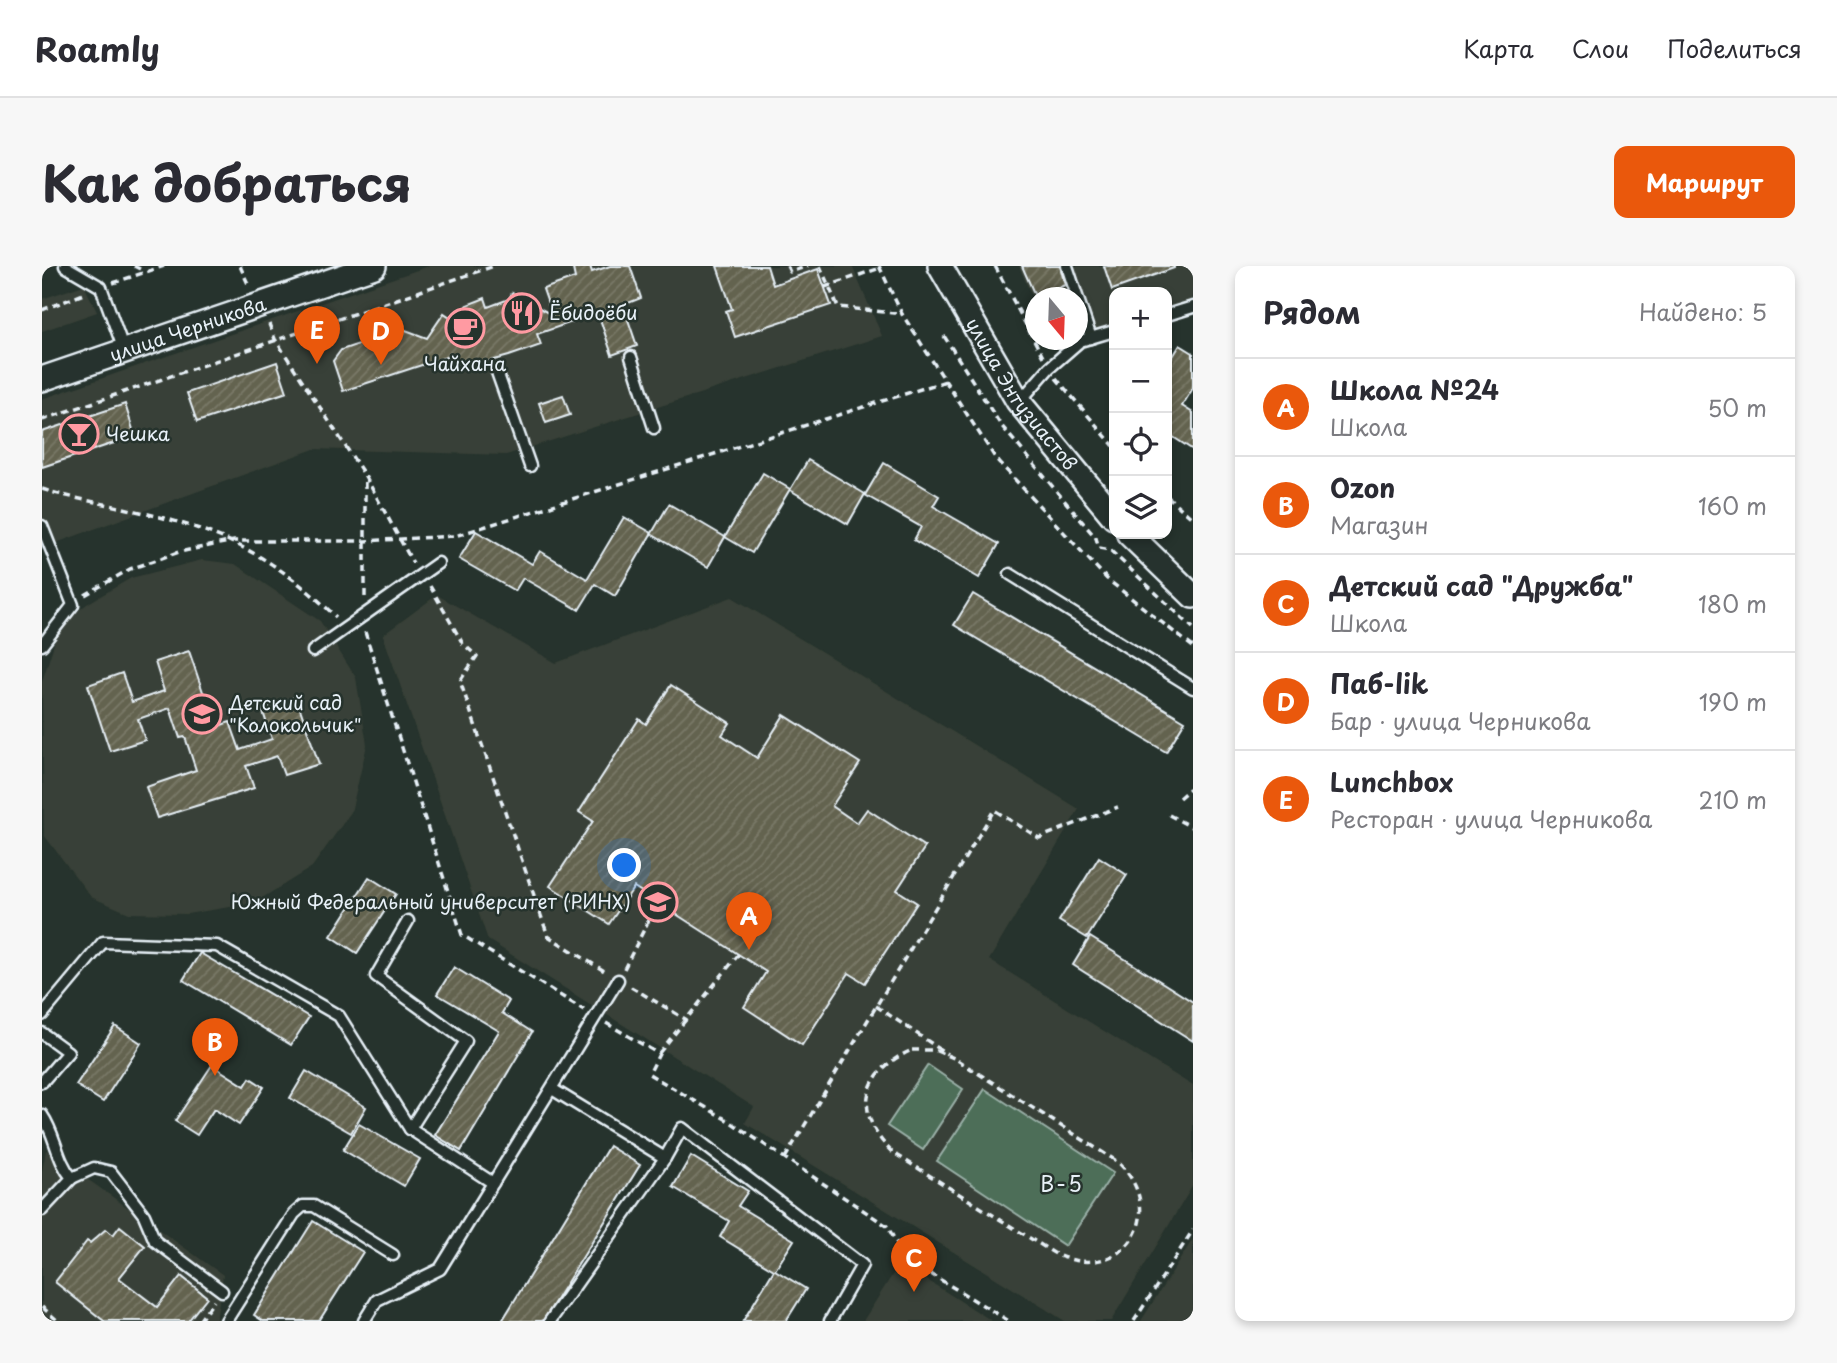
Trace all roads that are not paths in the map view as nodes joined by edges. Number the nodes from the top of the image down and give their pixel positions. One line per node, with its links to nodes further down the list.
1 (65, 266): 12 (lane)
2 (343, 266): 7 (street, улица Черникова)
3 (374, 266): 7 (street, улица Черникова)
4 (940, 266): 21 (street, улица Энтузиастов)
5 (957, 266): 17 (street)
6 (1067, 266): 11 (lane)
7 (257, 301): 12 (street, улица Черникова); 16 (street, улица Черникова)
8 (1193, 307): 9 (lane)
9 (1172, 313)
10 (1109, 333): 11 (lane)
11 (1091, 338): 17 (lane)
12 (121, 342): 14 (street, улица Черникова)
13 (631, 357): 18 (lane)
14 (42, 368)
15 (497, 372): 19 (lane)
16 (42, 379)
17 (1028, 392): 20 (street)
18 (654, 428)
19 (530, 466)
20 (1109, 492)
21 (1109, 511)
22 (42, 526): 29 (lane)
23 (1134, 539): 28 (street)
24 (1151, 539): 27 (street)
25 (438, 563): 30 (lane)
26 (1010, 574): 31 (lane)
27 (1193, 578)
28 (1193, 596)
29 (42, 645)
30 (313, 651)
31 (1193, 688)
32 (408, 921): 39 (lane)
33 (618, 980): 37 (lane)
34 (42, 1015): 39 (lane)
35 (42, 1033): 36 (lane)
36 (42, 1082)
37 (552, 1089): 40 (lane); 42 (lane)
38 (42, 1115): 41 (lane)
39 (410, 1129): 42 (lane)
40 (665, 1158): 48 (lane); 49 (lane)
41 (72, 1178): 43 (lane); 45 (lane)
42 (493, 1183): 47 (lane)
43 (42, 1210)
44 (393, 1255): 46 (lane)
45 (222, 1291)
46 (226, 1321)
47 (364, 1321)
48 (550, 1321)
49 (830, 1321)

